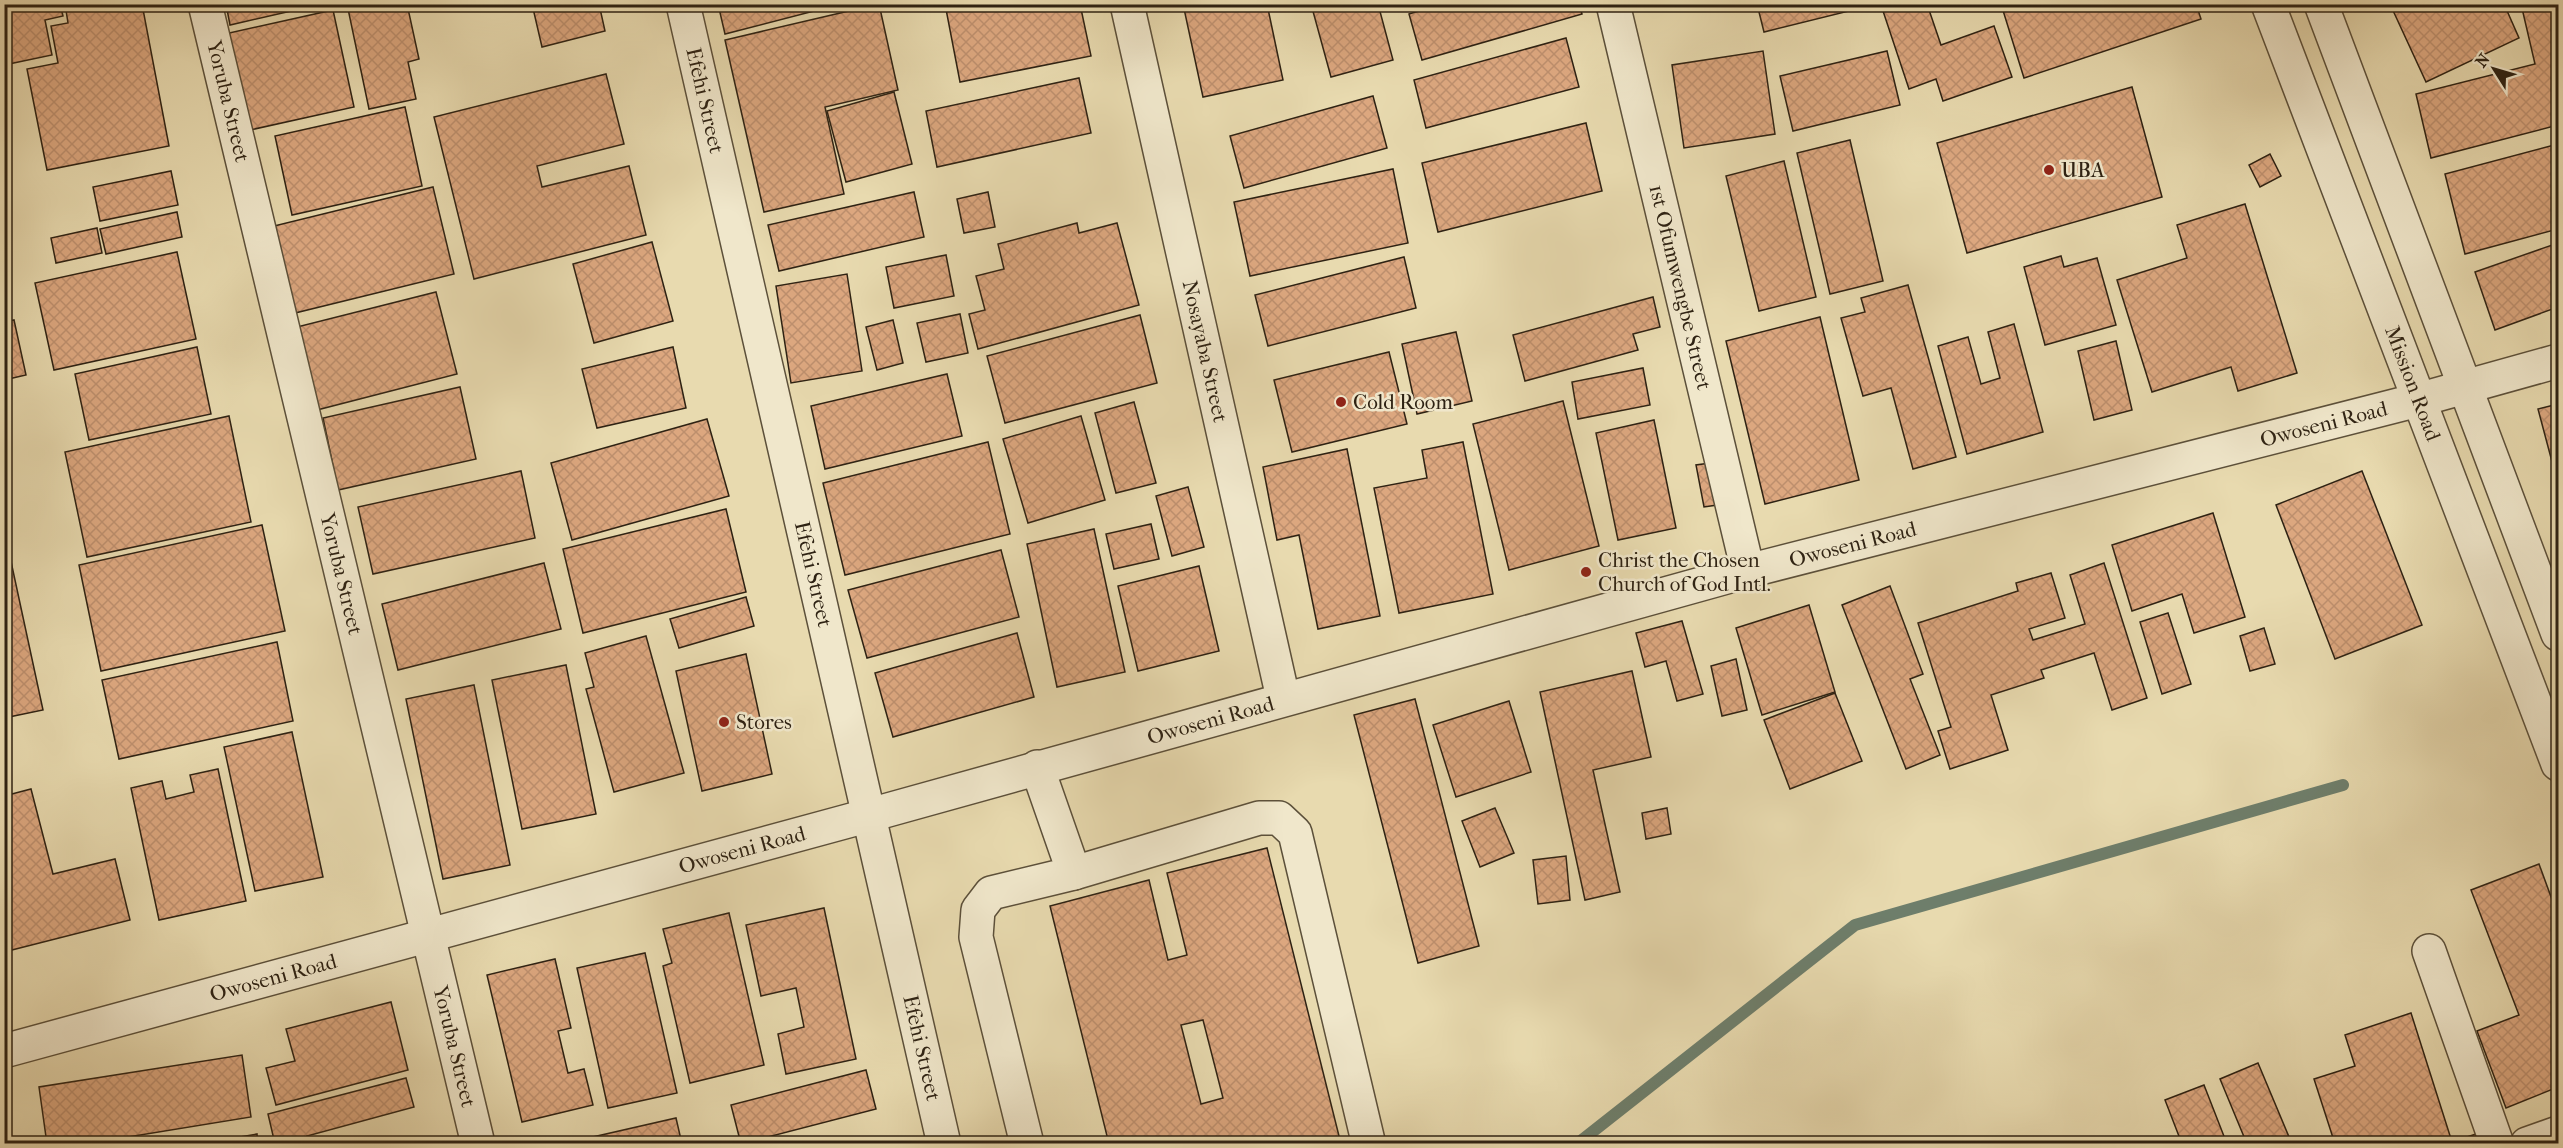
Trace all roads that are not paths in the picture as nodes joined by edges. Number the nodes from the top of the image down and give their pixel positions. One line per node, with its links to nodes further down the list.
1 (205, 4): 17 (street, Yoruba Street)
2 (683, 4): 15 (street, Efehi Street)
3 (1127, 4): 12 (street, Nosayaba Street)
4 (1613, 4): 10 (street, 1st Ofumwengbe Street)
5 (2268, 4): 9 (street, Mission Road)
6 (2321, 4): 8 (street)
7 (2559, 361): 8 (street, Owoseni Road)
8 (2463, 386): 9 (street, Owoseni Road); 11 (street)
9 (2418, 400): 10 (street, Owoseni Road); 13 (street, Mission Road)
10 (1748, 571): 12 (street, Owoseni Road)
11 (2559, 634)
12 (1283, 698): 14 (street, Owoseni Road)
13 (2559, 764)
14 (1037, 767): 15 (street, Owoseni Road); 16 (street)
15 (870, 814): 17 (street, Owoseni Road); 23 (street, Efehi Street)
16 (1074, 873): 21 (street); 24 (street)
17 (428, 934): 19 (street, Owoseni Road); 22 (street, Yoruba Street)
18 (2429, 951): 25 (street)
19 (4, 1051)
20 (2559, 1133): 26 (street)
21 (1368, 1141)
22 (478, 1143)
23 (944, 1143)
24 (1027, 1143)
25 (2498, 1143)
26 (2527, 1143)

